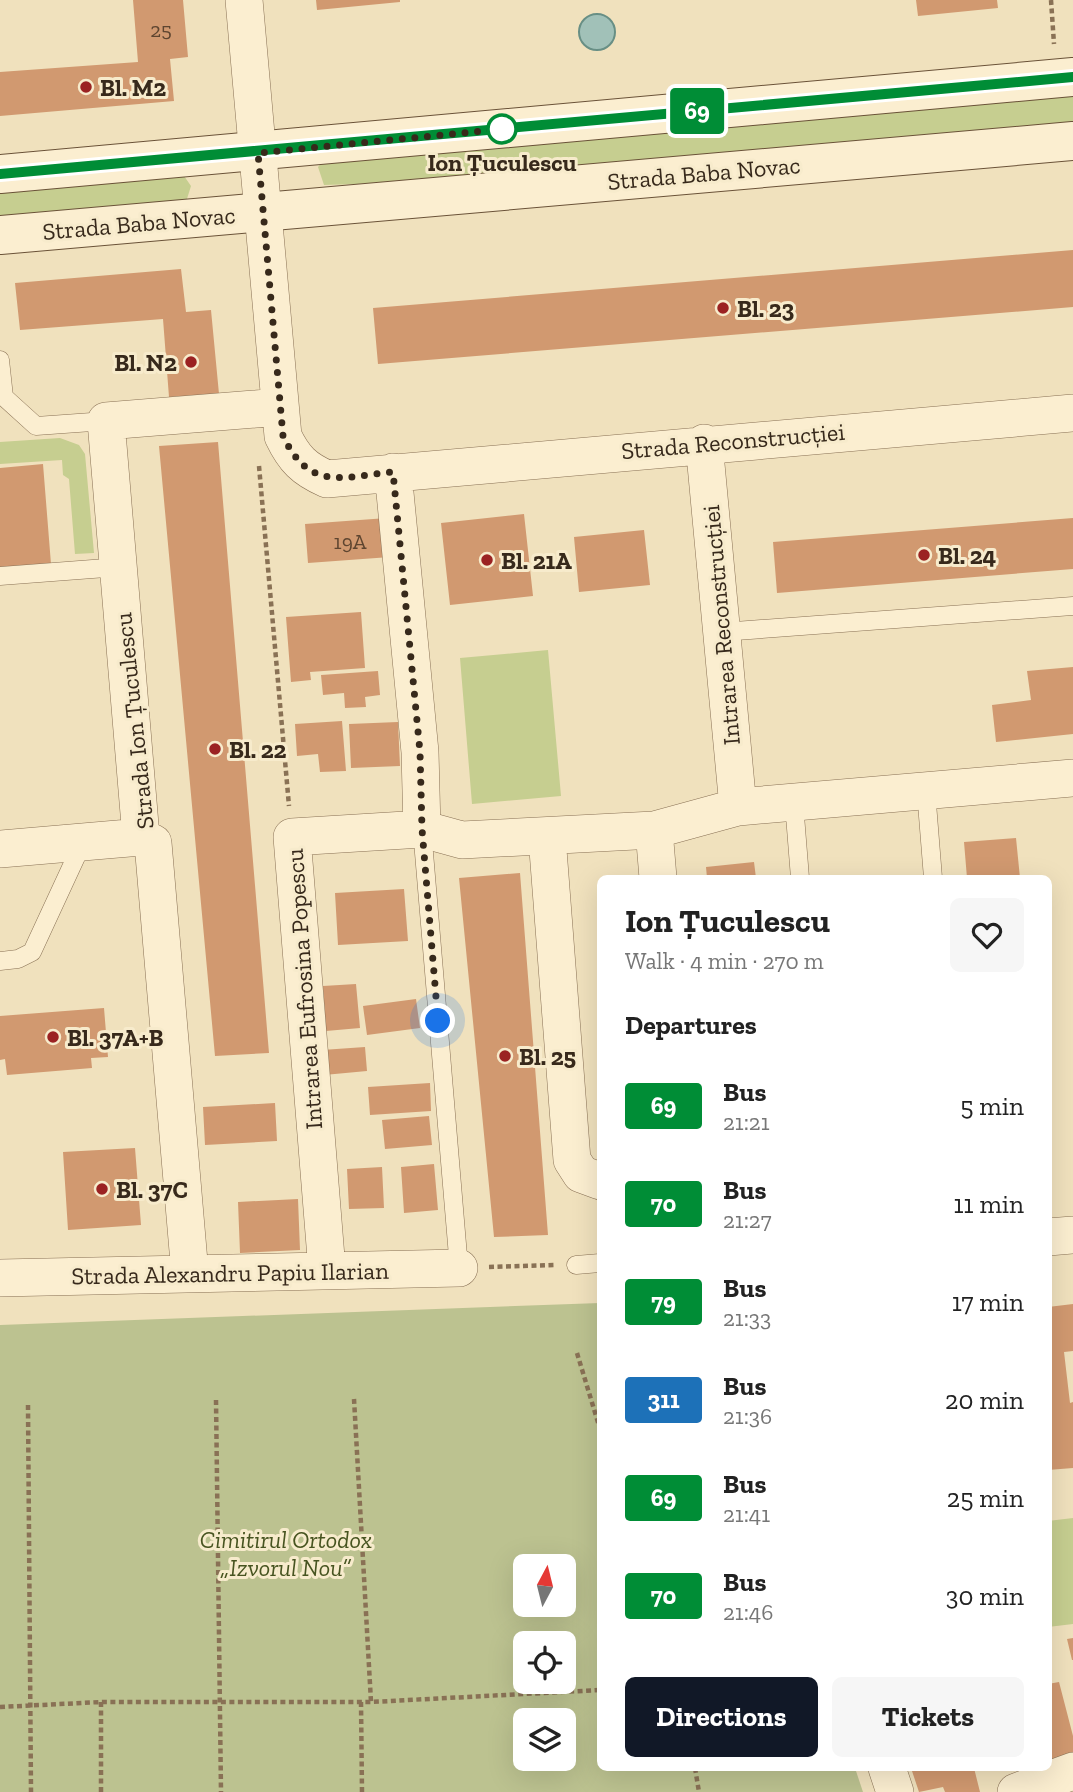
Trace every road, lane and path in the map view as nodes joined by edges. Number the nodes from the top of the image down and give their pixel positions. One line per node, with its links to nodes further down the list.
1 (244, 0): 4 (street)
2 (1073, 77): 4 (main road)
3 (1073, 141): 6 (main road, Strada Baba Novac)
4 (258, 153): 5 (main road); 6 (street)
5 (0, 174)
6 (262, 212): 7 (main road, Strada Baba Novac); 10 (street)
7 (0, 235)
8 (0, 360): 9 (lane)
9 (2, 397): 12 (lane)
10 (280, 407): 12 (street); 15 (street)
11 (1073, 413): 13 (street, Strada Reconstrucției)
12 (106, 421): 16 (street, Strada Ion Țuculescu)
13 (705, 443): 15 (street, Strada Reconstrucției); 19 (street, Intrarea Reconstrucției)
14 (259, 465): 28 (path)
15 (393, 472): 24 (street)
16 (119, 567): 17 (lane); 27 (street, Strada Ion Țuculescu)
17 (0, 576)
18 (1073, 606): 19 (lane)
19 (722, 632): 23 (street, Intrarea Reconstrucției)
20 (1073, 778): 21 (street)
21 (926, 791): 22 (street); 33 (lane)
22 (794, 803): 23 (street); 32 (lane)
23 (738, 807): 25 (street)
24 (422, 829): 26 (street); 28 (street, Intrarea Eufrosina Popescu); 41 (lane)
25 (654, 830): 26 (street); 31 (street)
26 (547, 837): 35 (street)
27 (141, 838): 29 (street); 43 (street, Strada Ion Țuculescu)
28 (292, 838): 42 (street, Intrarea Eufrosina Popescu)
29 (82, 844): 30 (street); 34 (lane)
30 (0, 849)
31 (658, 875)
32 (800, 875)
33 (933, 875)
34 (0, 961)
35 (597, 1180)
36 (1073, 1235): 37 (street)
37 (1052, 1237)
38 (597, 1263): 39 (lane)
39 (576, 1265): 40 (path)
40 (502, 1267)
41 (459, 1268): 42 (street, Strada Alexandru Papiu Ilarian)
42 (327, 1270): 43 (street, Strada Alexandru Papiu Ilarian)
43 (190, 1274): 44 (street, Strada Alexandru Papiu Ilarian)
44 (0, 1278)
45 (577, 1353): 49 (path)
46 (216, 1399): 52 (path)
47 (355, 1399): 54 (path)
48 (28, 1405): 56 (path)
49 (597, 1419)
50 (597, 1690): 54 (path)
51 (101, 1702): 52 (path); 56 (path); 61 (path)
52 (219, 1702): 53 (path); 62 (path)
53 (361, 1702): 54 (path); 63 (path)
54 (371, 1702)
55 (0, 1707): 56 (path)
56 (31, 1707): 60 (path)
57 (696, 1771): 64 (path)
58 (888, 1771): 65 (street)
59 (1073, 1771): 66 (street)
60 (31, 1792)
61 (101, 1792)
62 (221, 1792)
63 (362, 1792)
64 (699, 1792)
65 (895, 1792)
66 (1016, 1792)

